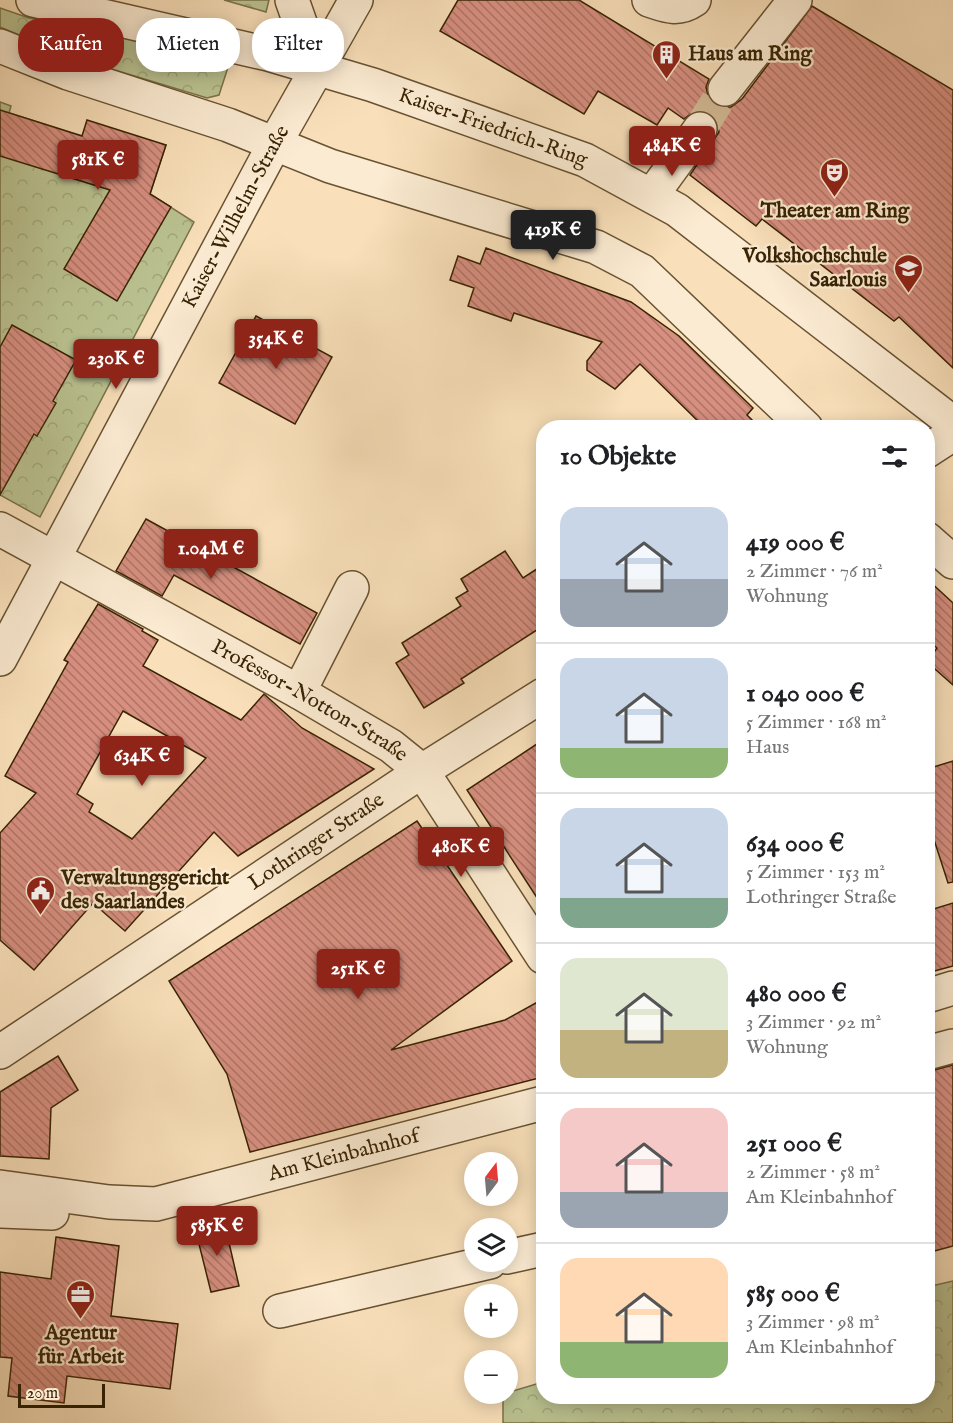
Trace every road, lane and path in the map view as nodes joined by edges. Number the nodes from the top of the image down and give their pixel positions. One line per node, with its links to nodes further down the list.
1 (33, 0): 10 (street, Kaiser-Friedrich-Ring)
2 (292, 0): 7 (street)
3 (356, 0): 8 (street, Kaiser-Wilhelm-Straße)
4 (649, 0): 5 (street)
5 (694, 0)
6 (795, 0): 13 (street)
7 (298, 18)
8 (344, 20)
9 (0, 46): 15 (street)
10 (252, 50)
11 (314, 72): 15 (street, Kaiser-Wilhelm-Straße)
12 (329, 72): 16 (street, Kaiser-Friedrich-Ring)
13 (725, 89)
14 (700, 129): 16 (street)
15 (275, 143): 17 (street); 23 (street, Kaiser-Wilhelm-Straße)
16 (652, 195): 18 (street, Kaiser-Friedrich-Ring)
17 (798, 420)
18 (953, 423)
19 (953, 434): 20 (street)
20 (935, 446)
21 (0, 529): 23 (street, Professor-Notton-Straße)
22 (935, 546): 24 (street)
23 (55, 560): 26 (street, Kaiser-Wilhelm-Straße); 27 (street, Professor-Notton-Straße)
24 (953, 562)
25 (352, 588): 27 (street)
26 (0, 659)
27 (299, 692): 29 (street, Professor-Notton-Straße)
28 (536, 699): 29 (street, Lothringer Straße)
29 (422, 771): 30 (street, Professor-Notton-Straße); 35 (street, Lothringer Straße)
30 (536, 946)
31 (953, 988): 32 (street)
32 (935, 994)
33 (953, 1046): 34 (street)
34 (935, 1051)
35 (0, 1052)
36 (536, 1105): 38 (street, Am Kleinbahnhof)
37 (0, 1187): 38 (street, Am Kleinbahnhof)
38 (126, 1203): 39 (street)
39 (0, 1211)
40 (536, 1251): 41 (street)
41 (518, 1255)
42 (464, 1268): 43 (street)
43 (280, 1311)

